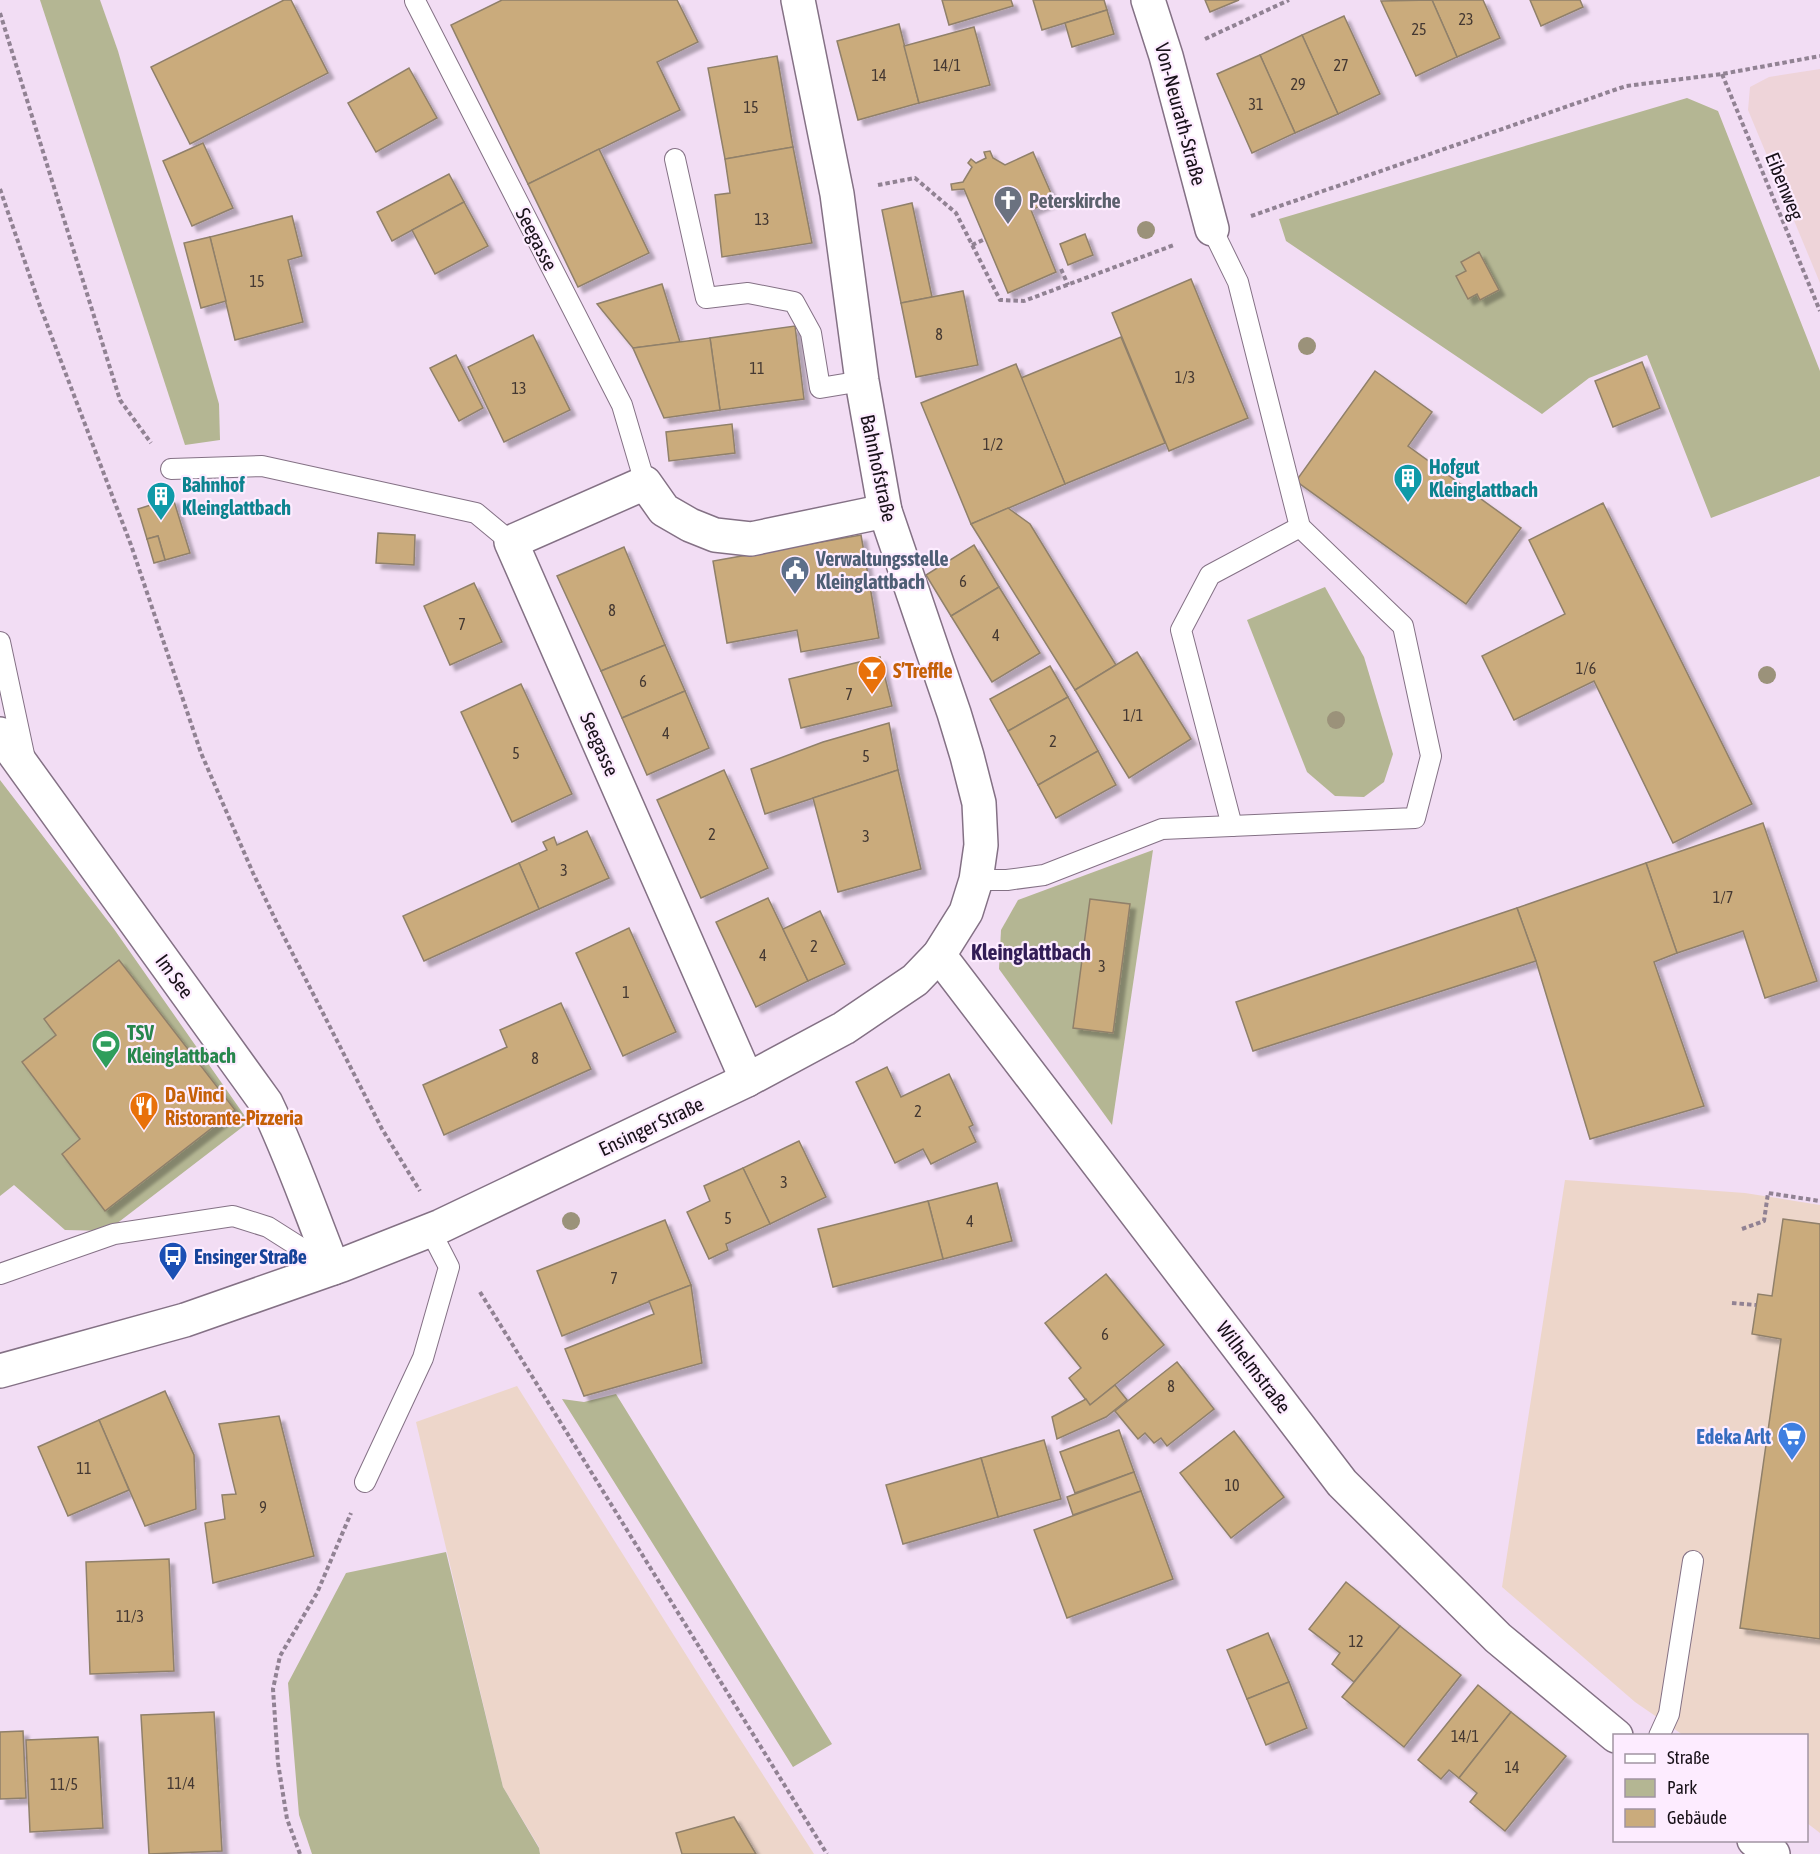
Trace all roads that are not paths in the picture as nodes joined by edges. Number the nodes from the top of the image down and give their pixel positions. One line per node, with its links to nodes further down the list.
1 (798, 0): 6 (street, Bahnhofstraße)
2 (1148, 0): 5 (street, Von-Neurath-Straße)
3 (415, 1): 8 (lane, Seegasse)
4 (675, 159): 6 (lane)
5 (1212, 229): 10 (lane)
6 (862, 381): 9 (street, Bahnhofstraße)
7 (171, 469): 11 (lane)
8 (645, 483): 9 (street, Seegasse); 11 (street)
9 (885, 511): 16 (street, Bahnhofstraße)
10 (1299, 527): 15 (lane); 15 (lane)
11 (512, 542): 18 (street, Seegasse)
12 (0, 642): 14 (lane)
13 (0, 734): 14 (street, Im See)
14 (28, 770): 20 (street, Im See)
15 (1232, 826): 16 (lane)
16 (976, 880): 17 (street, Bahnhofstraße)
17 (939, 955): 18 (street, Ensinger Straße); 25 (street, Wilhelmstraße)
18 (747, 1080): 19 (street, Ensinger Straße)
19 (435, 1228): 20 (street, Ensinger Straße); 23 (lane)
20 (333, 1268): 21 (lane); 22 (street, Ensinger Straße)
21 (0, 1274)
22 (0, 1371)
23 (365, 1482)
24 (1694, 1561): 26 (lane)
25 (1614, 1734)
26 (1660, 1734)
27 (1757, 1842): 28 (street)
28 (1773, 1854)

